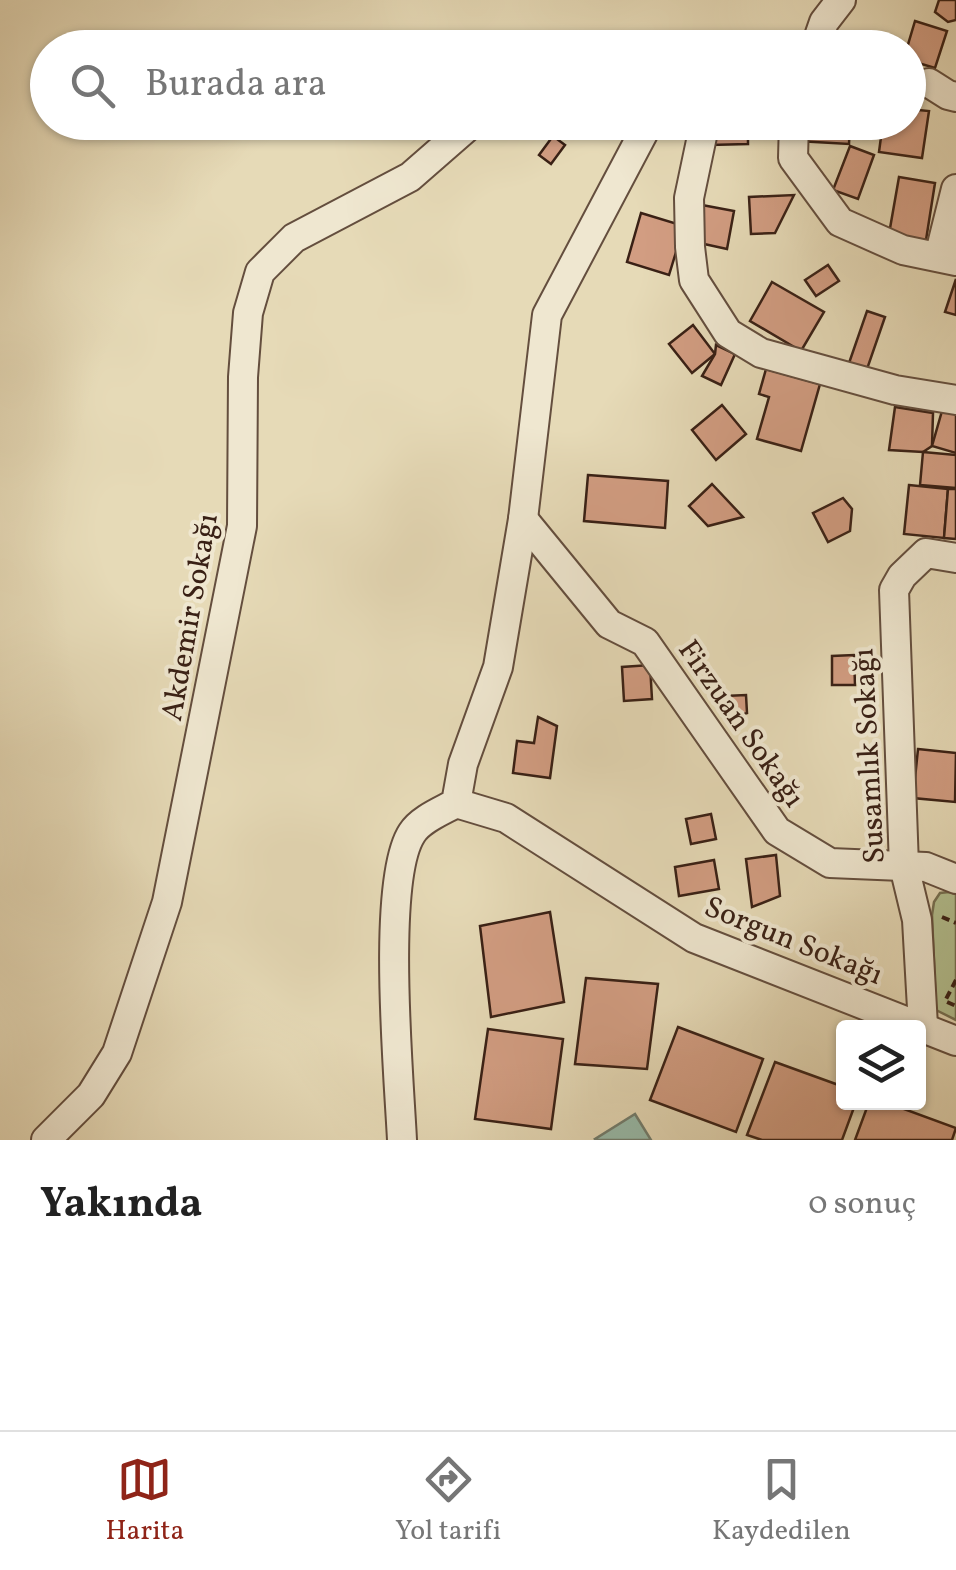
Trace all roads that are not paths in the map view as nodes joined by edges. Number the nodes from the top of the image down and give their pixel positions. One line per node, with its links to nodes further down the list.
1 (840, 0): 2 (street)
2 (821, 30)
3 (929, 83): 4 (street)
4 (956, 96)
5 (452, 140): 21 (street, Akdemir Sokağı)
6 (639, 140): 12 (street)
7 (701, 140): 11 (street)
8 (794, 140): 10 (street)
9 (956, 189): 10 (street)
10 (948, 259)
11 (956, 400)
12 (523, 519): 14 (street); 15 (street, Firzuan Sokağı)
13 (956, 558): 15 (street, Susamlık Sokağı)
14 (456, 803): 17 (street, Sorgun Sokağı); 22 (street)
15 (904, 866): 16 (street, Firzuan Sokağı); 18 (street, Susamlık Sokağı)
16 (956, 878)
17 (907, 1020)
18 (923, 1020)
19 (926, 1027): 20 (street, Sorgun Sokağı)
20 (956, 1040)
21 (46, 1140)
22 (402, 1140)

